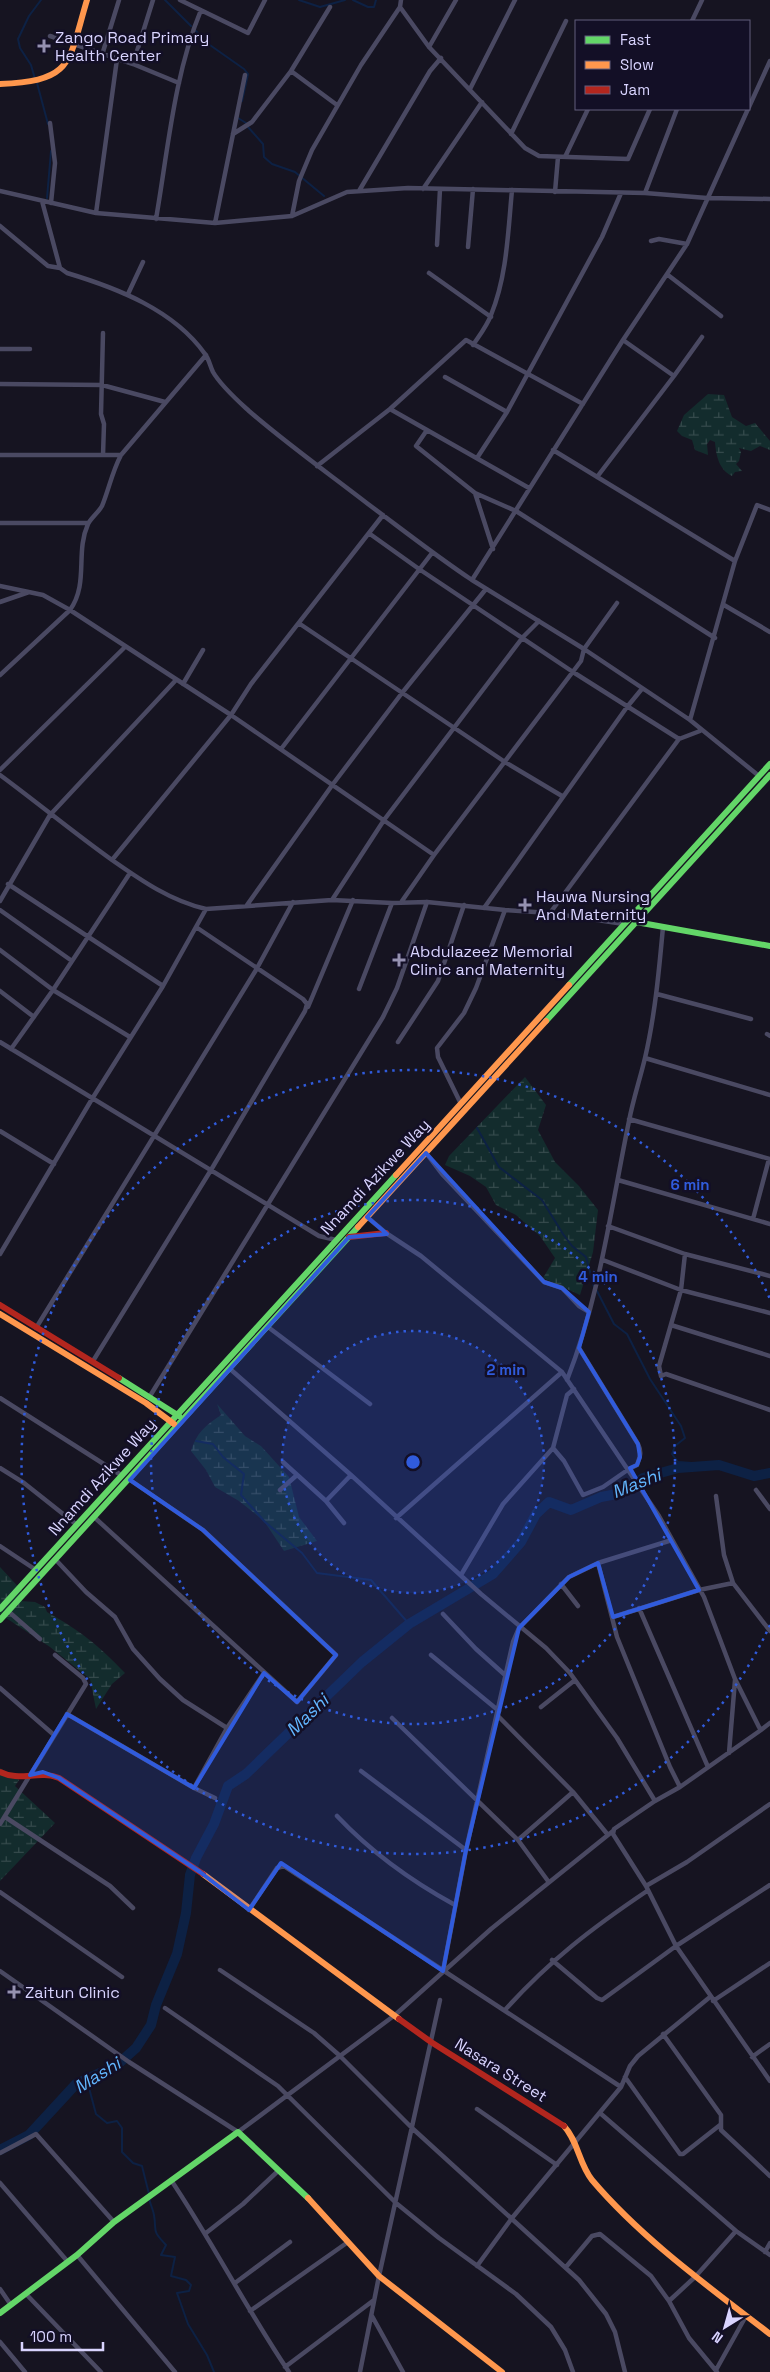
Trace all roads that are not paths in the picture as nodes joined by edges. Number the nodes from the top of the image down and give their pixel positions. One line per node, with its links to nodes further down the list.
1 (87, 0): 16 (main road)
2 (119, 0): 18 (street)
3 (153, 0): 22 (street)
4 (180, 0): 12 (street)
5 (265, 0): 12 (street)
6 (401, 0): 11 (street)
7 (456, 0): 17 (street)
8 (515, 0): 27 (street)
9 (702, 0): 13 (street)
10 (330, 7): 23 (street)
11 (400, 7): 17 (street); 30 (street)
12 (201, 10): 25 (street)
13 (692, 20)
14 (566, 22): 37 (street)
15 (50, 36): 16 (street)
16 (73, 45): 18 (street); 26 (main road)
17 (429, 47): 19 (street)
18 (102, 55): 20 (street)
19 (441, 58): 27 (street); 45 (street)
20 (117, 59): 22 (street); 54 (street)
21 (770, 61): 29 (street)
22 (133, 64): 25 (street)
23 (291, 71): 30 (street); 36 (street)
24 (245, 75): 36 (street)
25 (179, 83): 56 (street)
26 (0, 84)
27 (470, 89): 28 (street)
28 (482, 102): 37 (street); 40 (street)
29 (750, 104)
30 (337, 105): 55 (street)
31 (588, 110): 39 (street)
32 (650, 110): 39 (street)
33 (677, 110): 48 (street)
34 (747, 110): 50 (street)
35 (50, 123): 53 (street)
36 (233, 134): 57 (street)
37 (511, 134): 38 (street)
38 (558, 157): 39 (street); 46 (street)
39 (565, 157)
40 (423, 189): 41 (street); 45 (street)
41 (440, 189): 42 (street); 61 (street)
42 (473, 190): 43 (street); 62 (street)
43 (512, 190): 46 (street); 68 (street)
44 (0, 191): 52 (street)
45 (359, 191): 55 (street)
46 (555, 192): 47 (street)
47 (621, 193): 48 (street); 77 (street)
48 (645, 193): 50 (street)
49 (770, 193): 51 (street)
50 (707, 198): 51 (street); 60 (street)
51 (769, 199)
52 (42, 201): 53 (street); 64 (street)
53 (51, 203): 54 (street)
54 (96, 213): 56 (street)
55 (292, 216): 57 (street)
56 (156, 219): 57 (street)
57 (215, 224)
58 (0, 226): 64 (street)
59 (650, 241): 60 (street)
60 (687, 244): 66 (street)
61 (437, 245)
62 (468, 247)
63 (143, 262): 67 (street)
64 (60, 268): 67 (street)
65 (429, 273): 68 (street)
66 (668, 275): 69 (street); 72 (street)
67 (128, 294): 76 (street)
68 (491, 316): 73 (street)
69 (721, 316)
70 (103, 333): 81 (street)
71 (702, 337): 78 (street)
72 (623, 340): 78 (street); 83 (street)
73 (474, 345): 77 (street); 84 (street)
74 (0, 349): 75 (street)
75 (30, 349)
76 (206, 355): 82 (street); 92 (street)
77 (528, 372): 83 (street); 85 (street)
78 (674, 376): 93 (street)
79 (445, 377): 85 (street)
80 (0, 384): 81 (street)
81 (102, 385): 82 (street); 89 (street)
82 (165, 402): 90 (street)
83 (583, 404): 87 (street)
84 (390, 409): 86 (street); 92 (street)
85 (507, 412): 91 (street)
86 (427, 430): 91 (street); 95 (street)
87 (553, 450): 93 (street); 94 (street)
88 (0, 455): 89 (street)
89 (103, 455): 90 (street)
90 (121, 455): 100 (street)
91 (477, 458): 94 (street)
92 (317, 466): 98 (street)
93 (597, 477): 104 (street)
94 (529, 488): 97 (street)
95 (475, 493): 97 (street); 102 (street)
96 (770, 510): 104 (street)
97 (516, 511): 102 (street); 119 (street)
98 (383, 515): 101 (street); 103 (street)
99 (0, 523): 100 (street)
100 (88, 524): 114 (street)
101 (370, 534): 105 (street); 116 (street)
102 (493, 549): 106 (street)
103 (432, 553): 105 (street); 106 (street)
104 (735, 561): 113 (street)
105 (419, 569): 112 (street); 123 (street)
106 (472, 580): 108 (street)
107 (0, 586): 109 (street)
108 (486, 589): 112 (street); 115 (street)
109 (30, 592): 110 (street); 114 (street)
110 (0, 602)
111 (617, 603): 121 (street)
112 (471, 604): 118 (street); 129 (street)
113 (724, 605): 117 (street); 119 (street)
114 (70, 610): 120 (street); 125 (street)
115 (539, 621): 118 (street); 121 (street)
116 (300, 624): 123 (street); 131 (street)
117 (770, 632)
118 (524, 637): 124 (street); 133 (street)
119 (715, 638): 132 (street)
120 (125, 647): 126 (street); 139 (street)
121 (584, 648): 124 (street); 128 (street)
122 (203, 650): 127 (street)
123 (351, 659): 129 (street); 136 (street)
124 (573, 672): 130 (street); 137 (street)
125 (0, 675)
126 (176, 680): 127 (street); 145 (street)
127 (183, 684): 131 (street)
128 (641, 690): 130 (street); 132 (street)
129 (402, 693): 133 (street); 143 (street)
130 (626, 707): 135 (street); 144 (street)
131 (231, 714): 136 (street); 148 (street)
132 (690, 720): 134 (street)
133 (455, 727): 137 (street); 146 (street)
134 (700, 731): 135 (street); 141 (street)
135 (679, 739): 164 (street)
136 (281, 749): 143 (street)
137 (505, 762): 144 (street); 147 (street)
138 (770, 764): 141 (main road, Nnamdi Azikwe Way)
139 (0, 770)
140 (770, 775): 165 (main road, Nnamdi Azikwe Way)
141 (759, 776): 166 (main road, Nnamdi Azikwe Way)
142 (1, 777): 145 (street)
143 (333, 784): 146 (street); 158 (street)
144 (562, 796): 160 (street)
145 (50, 815): 148 (street); 150 (street)
146 (384, 820): 147 (street); 151 (street)
147 (434, 856): 154 (street)
148 (112, 860): 149 (street)
149 (130, 873): 161 (street); 169 (street)
150 (8, 884): 153 (street); 169 (street)
151 (332, 900): 152 (street); 155 (street)
152 (353, 900): 157 (street); 179 (street)
153 (0, 901)
154 (402, 901): 156 (street); 157 (street)
155 (293, 902): 158 (street); 173 (street)
156 (426, 902): 159 (street); 198 (street)
157 (392, 903): 175 (street)
158 (247, 905): 161 (street)
159 (464, 905): 160 (street); 184 (street)
160 (484, 908): 163 (street)
161 (206, 909): 168 (street)
162 (0, 910): 172 (street)
163 (505, 910): 164 (street); 189 (street)
164 (550, 913): 166 (street)
165 (636, 922): 167 (main road); 193 (main road, Nnamdi Azikwe Way)
166 (625, 924): 189 (main road, Nnamdi Azikwe Way)
167 (664, 926): 170 (main road); 178 (street)
168 (196, 927): 173 (street); 174 (street)
169 (88, 936): 172 (street); 174 (street)
170 (770, 946)
171 (0, 950): 176 (street)
172 (72, 961): 176 (street)
173 (256, 970): 192 (street); 196 (street)
174 (163, 986): 182 (street)
175 (359, 989)
176 (53, 990): 180 (street); 182 (street)
177 (0, 991): 180 (street)
178 (657, 994): 181 (street); 186 (street)
179 (308, 1006)
180 (34, 1017): 185 (street)
181 (751, 1019)
182 (130, 1037): 188 (street)
183 (0, 1042): 185 (street)
184 (398, 1042)
185 (11, 1049): 188 (street)
186 (645, 1058): 187 (street); 190 (street)
187 (770, 1095)
188 (92, 1098): 192 (street); 195 (street)
189 (461, 1104): 205 (main road, Nnamdi Azikwe Way)
190 (629, 1119): 194 (street); 197 (street)
191 (0, 1132): 195 (street)
192 (155, 1136): 196 (street); 217 (street)
193 (426, 1154): 199 (main road, Nnamdi Azikwe Way); 212 (street)
194 (770, 1159): 200 (street)
195 (54, 1164): 206 (street)
196 (211, 1170): 198 (street); 220 (street)
197 (618, 1180): 200 (street); 202 (street)
198 (269, 1205): 205 (street); 225 (street)
199 (368, 1217): 203 (street); 204 (main road, Nnamdi Azikwe Way)
200 (753, 1219): 201 (street)
201 (770, 1224)
202 (608, 1226): 207 (street); 208 (street)
203 (386, 1233): 204 (main road); 222 (street)
204 (349, 1238): 216 (main road, Nnamdi Azikwe Way)
205 (336, 1240): 229 (main road, Nnamdi Azikwe Way)
206 (1, 1250)
207 (686, 1254): 209 (street); 210 (street)
208 (603, 1260): 210 (street); 212 (street)
209 (770, 1276)
210 (680, 1290): 213 (street); 215 (street)
211 (0, 1306): 217 (main road)
212 (590, 1309): 218 (street)
213 (770, 1313)
214 (0, 1314): 231 (main road)
215 (671, 1325): 219 (street); 228 (street)
216 (268, 1327): 221 (main road, Nnamdi Azikwe Way); 227 (street)
217 (36, 1328): 220 (main road)
218 (579, 1348): 223 (street); 236 (street)
219 (770, 1356)
220 (93, 1361): 225 (main road)
221 (229, 1368): 230 (main road, Nnamdi Azikwe Way); 238 (street)
222 (562, 1372): 223 (street); 247 (street)
223 (567, 1380): 224 (street)
224 (574, 1389): 233 (street); 236 (street)
225 (150, 1396): 229 (main road)
226 (0, 1398): 239 (street)
227 (370, 1404)
228 (770, 1410)
229 (176, 1414): 230 (main road); 231 (main road, Nnamdi Azikwe Way)
230 (184, 1419): 232 (main road, Nnamdi Azikwe Way)
231 (171, 1421): 232 (main road); 239 (main road, Nnamdi Azikwe Way)
232 (178, 1426): 240 (main road, Nnamdi Azikwe Way)
233 (553, 1448): 236 (street); 255 (street)
234 (283, 1462): 237 (street)
235 (0, 1468): 249 (street)
236 (631, 1471): 250 (street)
237 (296, 1475): 241 (street); 244 (street)
238 (351, 1475): 244 (street); 247 (street)
239 (122, 1476): 249 (main road, Nnamdi Azikwe Way)
240 (130, 1480): 246 (main road, Nnamdi Azikwe Way); 271 (street)
241 (280, 1490)
242 (756, 1490): 245 (street)
243 (716, 1496): 256 (street)
244 (326, 1501): 248 (street)
245 (770, 1510)
246 (94, 1517): 252 (main road, Nnamdi Azikwe Way); 271 (street)
247 (396, 1518): 255 (street)
248 (344, 1523)
249 (77, 1525): 254 (main road, Nnamdi Azikwe Way)
250 (672, 1540): 253 (street); 258 (street)
251 (0, 1546): 254 (street)
252 (55, 1559): 262 (main road, Nnamdi Azikwe Way); 281 (street)
253 (598, 1563): 257 (street); 264 (street)
254 (36, 1570): 261 (main road, Nnamdi Azikwe Way)
255 (460, 1575): 266 (street)
256 (733, 1583): 258 (street); 267 (street)
257 (561, 1584): 259 (street); 266 (street)
258 (699, 1590): 260 (street); 273 (street)
259 (578, 1606)
260 (639, 1608): 264 (street); 285 (street)
261 (0, 1609)
262 (8, 1612): 265 (main road, Nnamdi Azikwe Way); 268 (street)
263 (443, 1614): 272 (street)
264 (613, 1617): 289 (street)
265 (0, 1620)
266 (519, 1628): 272 (street); 274 (street)
267 (770, 1631)
268 (40, 1639)
269 (431, 1655): 277 (street)
270 (56, 1656): 278 (street)
271 (264, 1673): 281 (street)
272 (506, 1675): 277 (street)
273 (735, 1679): 282 (street); 284 (street)
274 (575, 1680): 276 (street); 294 (street)
275 (0, 1688): 283 (street)
276 (541, 1707)
277 (498, 1713): 291 (street); 293 (street)
278 (67, 1714): 283 (street); 290 (street)
279 (392, 1718): 293 (street)
280 (770, 1723): 282 (street)
281 (227, 1728): 290 (street)
282 (761, 1730): 284 (street)
283 (54, 1735): 288 (street)
284 (729, 1753): 285 (street)
285 (708, 1767): 289 (street)
286 (361, 1771): 302 (street)
287 (0, 1772): 288 (main road, Nasara Street)
288 (30, 1775): 297 (street); 309 (main road, Nasara Street)
289 (680, 1787): 294 (street)
290 (194, 1788): 292 (street)
291 (573, 1792): 300 (street); 301 (street)
292 (215, 1798)
293 (478, 1800): 301 (street); 302 (street)
294 (655, 1801): 299 (street)
295 (770, 1804): 305 (street)
296 (337, 1816): 307 (street)
297 (5, 1817): 298 (street); 308 (street)
298 (0, 1824)
299 (613, 1831): 300 (street); 305 (street)
300 (608, 1835): 303 (street)
301 (518, 1840): 303 (street)
302 (466, 1850): 307 (street)
303 (548, 1881): 315 (street)
304 (770, 1885): 310 (street)
305 (646, 1889): 310 (street); 311 (street)
306 (0, 1892): 316 (street)
307 (455, 1905): 315 (street)
308 (133, 1908)
309 (249, 1910): 315 (street); 321 (main road, Nasara Street)
310 (676, 1946): 311 (street); 317 (street)
311 (552, 1960): 320 (street)
312 (770, 1963): 317 (street)
313 (220, 1970): 325 (street)
314 (0, 1971): 335 (street)
315 (444, 1971): 320 (street); 321 (street)
316 (122, 1977)
317 (712, 1999): 322 (street); 326 (street)
318 (440, 2000): 323 (street)
319 (165, 2008): 330 (street)
320 (505, 2010): 329 (street)
321 (395, 2015): 323 (main road, Nasara Street); 325 (street)
322 (663, 2034): 327 (street); 333 (street)
323 (431, 2042): 334 (street); 336 (main road, Nasara Street)
324 (770, 2044): 326 (street)
325 (339, 2055): 330 (street); 334 (street)
326 (752, 2057): 328 (street)
327 (626, 2077): 329 (street); 333 (street)
328 (770, 2081)
329 (621, 2087): 332 (street)
330 (289, 2095): 335 (street); 343 (street)
331 (477, 2109): 338 (street)
332 (600, 2113): 336 (street); 346 (street)
333 (720, 2125): 340 (street)
334 (412, 2128): 343 (street); 344 (street)
335 (238, 2132): 339 (main road); 341 (main road)
336 (576, 2142): 338 (street); 358 (main road, Nasara Street)
337 (0, 2153): 345 (street)
338 (557, 2165): 344 (street)
339 (278, 2171): 347 (street); 349 (main road)
340 (770, 2176)
341 (171, 2180): 345 (main road); 347 (street)
342 (0, 2183): 354 (street)
343 (396, 2203): 355 (street); 357 (street)
344 (512, 2218): 355 (street); 356 (street)
345 (114, 2222): 352 (main road)
346 (736, 2231): 351 (street); 358 (street)
347 (206, 2233): 359 (street)
348 (290, 2242): 359 (street)
349 (348, 2242): 357 (main road); 365 (street)
350 (770, 2243): 351 (street)
351 (765, 2252): 353 (street)
352 (78, 2254): 354 (main road); 375 (street)
353 (770, 2255)
354 (68, 2262): 361 (main road)
355 (477, 2266): 380 (street)
356 (566, 2267): 363 (street); 381 (street)
357 (379, 2276): 362 (street); 379 (main road)
358 (695, 2277): 363 (street); 368 (main road, Nasara Street)
359 (235, 2283): 365 (street)
360 (0, 2289): 364 (street)
361 (26, 2294): 364 (main road); 374 (street)
362 (375, 2300): 367 (street); 371 (street)
363 (670, 2301): 372 (street)
364 (11, 2305): 366 (main road)
365 (250, 2311): 371 (street)
366 (0, 2313)
367 (372, 2316): 377 (street); 378 (street)
368 (746, 2316): 369 (main road, Nasara Street); 372 (street)
369 (770, 2334)
370 (0, 2342): 373 (street)
371 (286, 2367): 376 (street)
372 (717, 2371)
373 (26, 2372)
374 (100, 2372)
375 (175, 2372)
376 (289, 2372)
377 (360, 2372)
378 (403, 2372)
379 (502, 2372)
380 (573, 2372)
381 (625, 2372)

